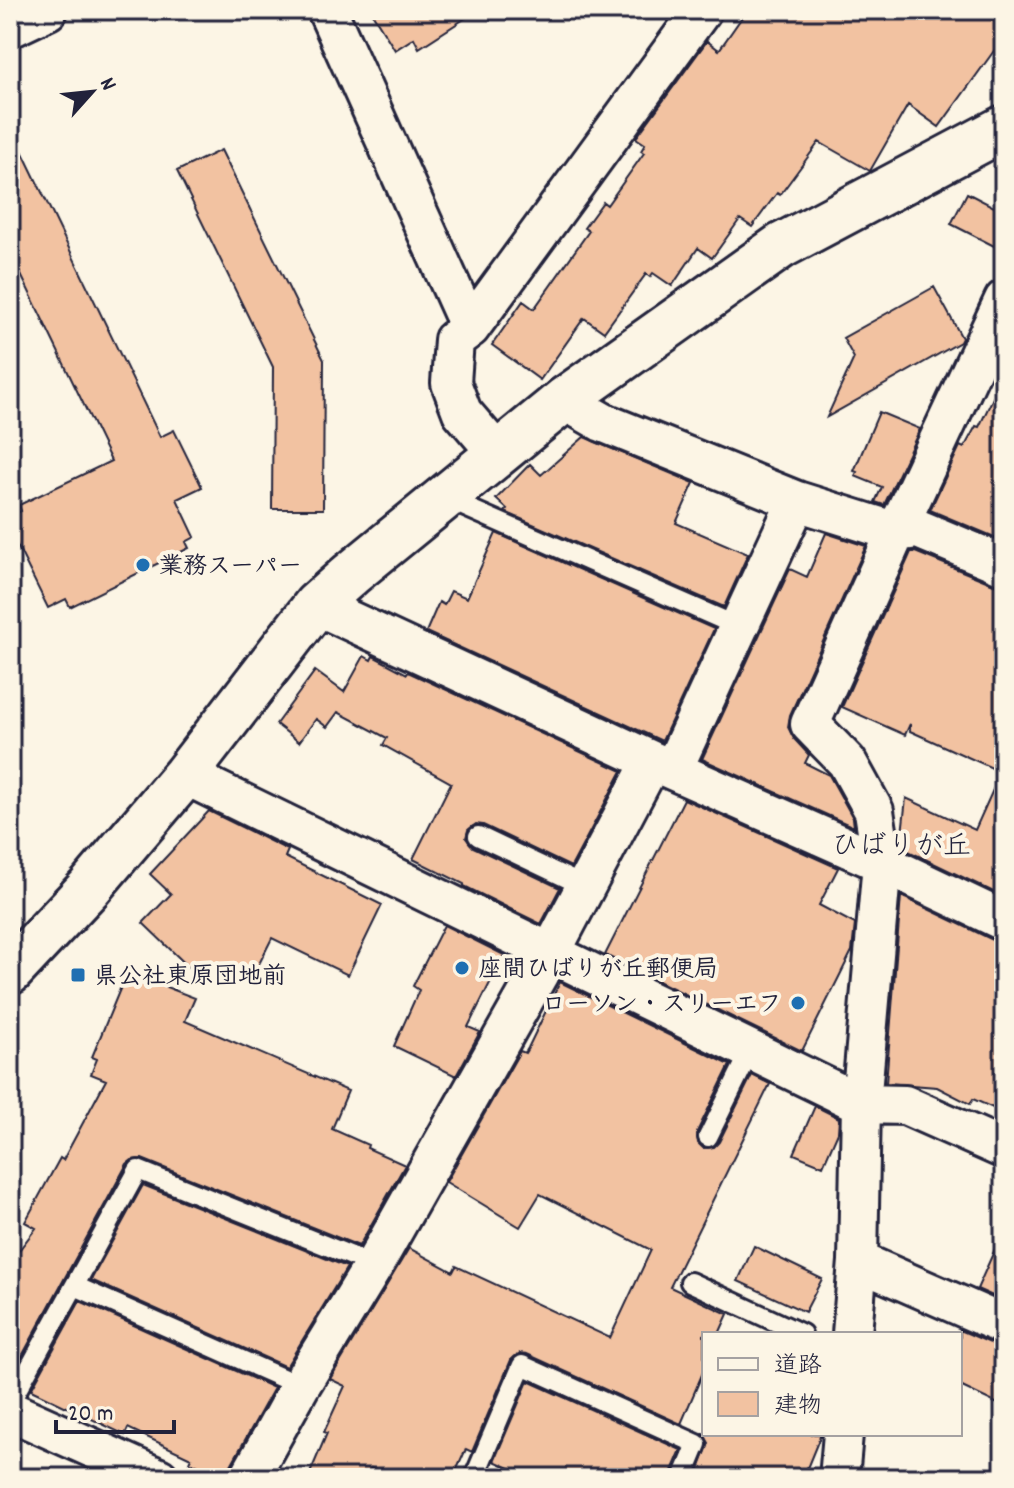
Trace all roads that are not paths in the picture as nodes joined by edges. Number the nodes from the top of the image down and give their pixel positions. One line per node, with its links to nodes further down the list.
1 (48, 10): 4 (street)
2 (327, 10): 7 (street)
3 (702, 10): 7 (street)
4 (10, 28)
5 (1004, 128): 8 (street)
6 (1004, 300): 12 (street)
7 (470, 328): 9 (street)
8 (564, 400): 9 (street); 11 (street)
9 (498, 454): 10 (street)
10 (444, 497): 14 (street); 15 (lane)
11 (797, 501): 12 (street); 15 (street)
12 (896, 532): 13 (street); 19 (street)
13 (1004, 565)
14 (316, 605): 16 (street); 17 (street)
15 (739, 627): 16 (street)
16 (663, 765): 19 (street); 20 (street)
17 (185, 775): 22 (street); 23 (street)
18 (478, 836): 20 (lane)
19 (882, 863): 21 (street); 25 (street)
20 (586, 887): 22 (street)
21 (1004, 921)
22 (551, 952): 24 (street); 29 (street)
23 (10, 972)
24 (751, 1050): 25 (street); 26 (lane)
25 (861, 1104): 27 (street); 28 (street)
26 (708, 1137)
27 (1003, 1146)
28 (858, 1261): 32 (street); 34 (street)
29 (374, 1265): 31 (lane); 35 (street)
30 (690, 1282): 33 (lane)
31 (75, 1286): 35 (lane); 36 (lane)
32 (1004, 1325)
33 (798, 1332)
34 (852, 1332)
35 (300, 1386): 40 (street)
36 (10, 1403)
37 (10, 1411): 39 (street)
38 (843, 1436): 43 (street)
39 (159, 1478)
40 (249, 1478)
41 (474, 1478): 42 (lane)
42 (683, 1478)
43 (839, 1478)

